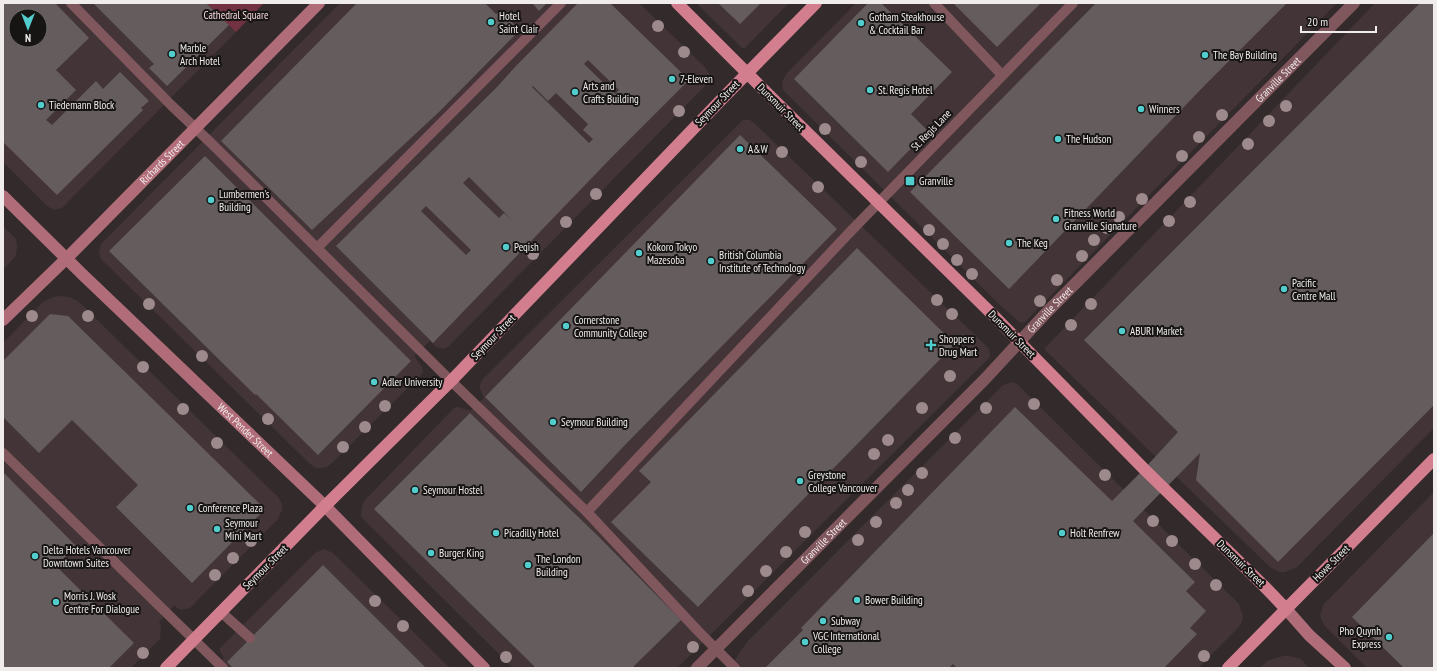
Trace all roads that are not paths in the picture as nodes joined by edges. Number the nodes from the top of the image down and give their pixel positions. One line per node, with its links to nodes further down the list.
1 (71, 3): 11 (lane)
2 (319, 3): 11 (main road, Richards Street)
3 (561, 3): 14 (lane)
4 (677, 3): 9 (main road, Dunsmuir Street)
5 (816, 3): 9 (main road, Seymour Street)
6 (934, 3): 10 (lane)
7 (1073, 3): 10 (lane, St. Regis Lane)
8 (1354, 3): 17 (street, Granville Street)
9 (747, 73): 13 (main road, Dunsmuir Street); 18 (main road, Seymour Street)
10 (1002, 75): 13 (lane, St. Regis Lane)
11 (195, 128): 14 (lane); 15 (main road, Richards Street)
12 (3, 196): 15 (main road, West Pender Street)
13 (879, 202): 17 (main road, Dunsmuir Street); 22 (lane, St. Regis Lane)
14 (317, 248): 18 (lane)
15 (66, 258): 16 (main road, Richards Street); 21 (main road, West Pender Street)
16 (3, 320)
17 (1020, 342): 23 (main road, Dunsmuir Street); 27 (street, Granville Street)
18 (451, 381): 21 (main road, Seymour Street); 22 (lane)
19 (3, 453): 26 (lane)
20 (1434, 459): 23 (main road, Howe Street)
21 (325, 506): 24 (main road, Seymour Street); 30 (main road, West Pender Street)
22 (587, 512): 27 (lane)
23 (1286, 609): 33 (main road, Howe Street); 34 (main road, Dunsmuir Street)
24 (221, 612): 25 (lane); 26 (main road, Seymour Street)
25 (250, 638)
26 (195, 640): 28 (main road, Seymour Street); 29 (lane)
27 (716, 649): 31 (street, Granville Street); 32 (lane)
28 (166, 668)
29 (223, 668)
30 (484, 668)
31 (697, 668)
32 (735, 668)
33 (1228, 668)
34 (1345, 668)

